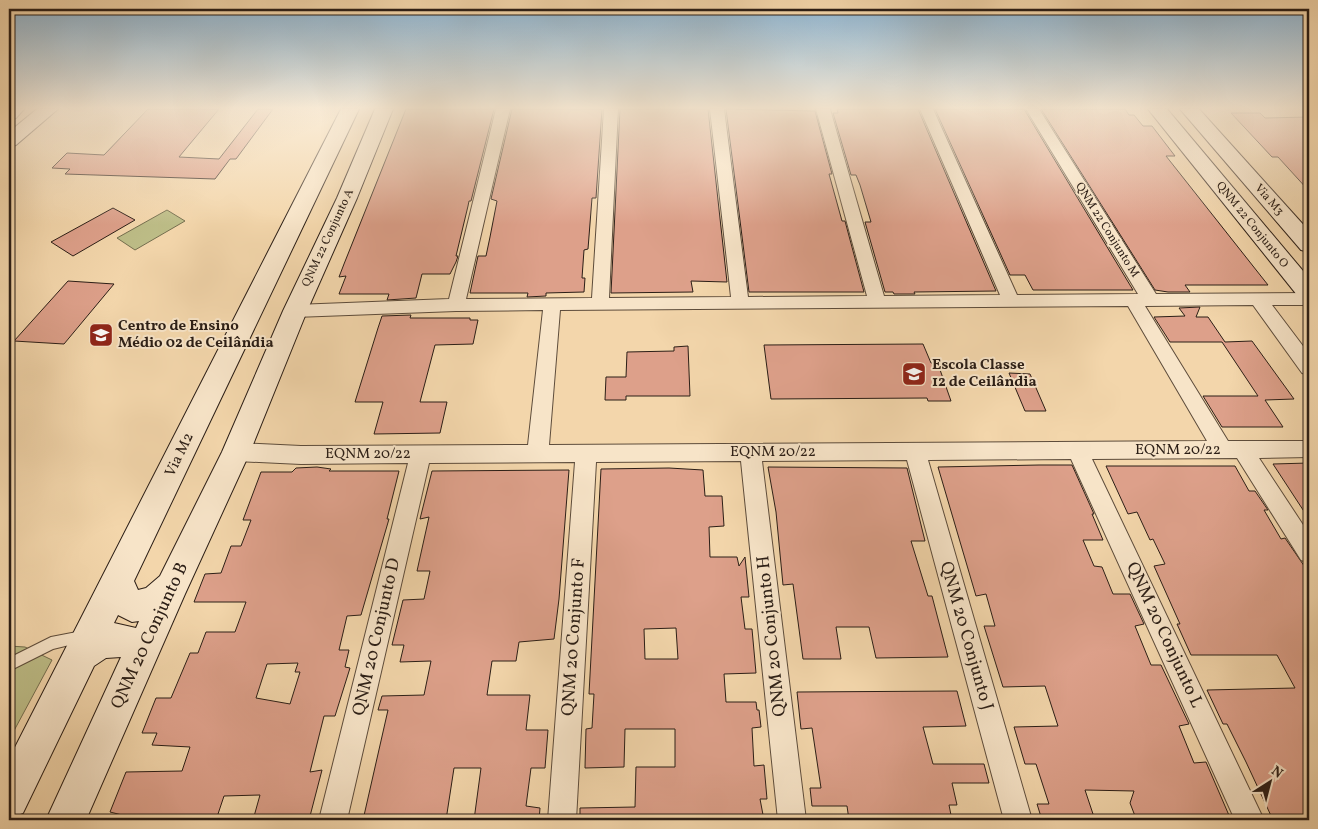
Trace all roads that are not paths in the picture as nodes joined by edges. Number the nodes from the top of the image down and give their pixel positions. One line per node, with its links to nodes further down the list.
1 (331, 148): 11 (main road, Via M2)
2 (368, 148): 12 (main road, QNM 22 Conjunto A)
3 (494, 148): 27 (street)
4 (609, 148): 24 (street)
5 (722, 148): 25 (street)
6 (834, 148): 23 (street)
7 (943, 148): 22 (street)
8 (1054, 148): 19 (street, QNM 22 Conjunto M)
9 (1188, 148): 13 (main road, QNM 22 Conjunto O)
10 (1223, 148): 16 (main road, Via M3)
11 (308, 194): 12 (main road); 14 (main road, Via M2)
12 (347, 198): 15 (main road, QNM 22 Conjunto A)
13 (1231, 199): 17 (main road); 18 (main road, QNM 22 Conjunto O)
14 (292, 227): 15 (main road); 40 (main road, Via M2)
15 (332, 229): 28 (main road, QNM 22 Conjunto A)
16 (1309, 245)
17 (1309, 251)
18 (1309, 294)
19 (1141, 299): 20 (street); 22 (street); 31 (street, QNM 22 Conjunto M)
20 (1258, 299): 21 (street); 29 (street)
21 (1309, 299)
22 (1011, 300): 23 (street)
23 (877, 302): 25 (street)
24 (600, 303): 25 (street); 26 (street)
25 (740, 303)
26 (552, 304): 27 (street); 36 (street)
27 (456, 305): 28 (street)
28 (295, 310): 33 (main road)
29 (1309, 368)
30 (1309, 449): 31 (street, EQNM 20/22)
31 (1233, 450): 32 (street, EQNM 20/22); 39 (street, QNM 22 Conjunto M)
32 (1078, 451): 35 (street, EQNM 20/22); 51 (street, QNM 20 Conjunto L)
33 (236, 452): 38 (street, EQNM 20/22); 41 (main road, QNM 20 Conjunto B)
34 (751, 452): 35 (street, EQNM 20/22); 37 (street, EQNM 20/22); 49 (street, QNM 20 Conjunto H)
35 (915, 452): 50 (street, QNM 20 Conjunto J)
36 (538, 453): 37 (street, EQNM 20/22); 38 (street, EQNM 20/22)
37 (586, 453): 48 (street, QNM 20 Conjunto F)
38 (421, 454): 47 (street, QNM 20 Conjunto D)
39 (1309, 553)
40 (118, 581): 41 (main road); 42 (main road, Via M2)
41 (172, 586): 43 (main road, QNM 20 Conjunto B)
42 (86, 644): 43 (main road); 44 (lane); 45 (main road, Via M2)
43 (139, 657): 46 (main road, QNM 20 Conjunto B)
44 (9, 664)
45 (9, 799)
46 (66, 820)
47 (333, 820)
48 (562, 820)
49 (792, 820)
50 (1018, 820)
51 (1250, 820)

